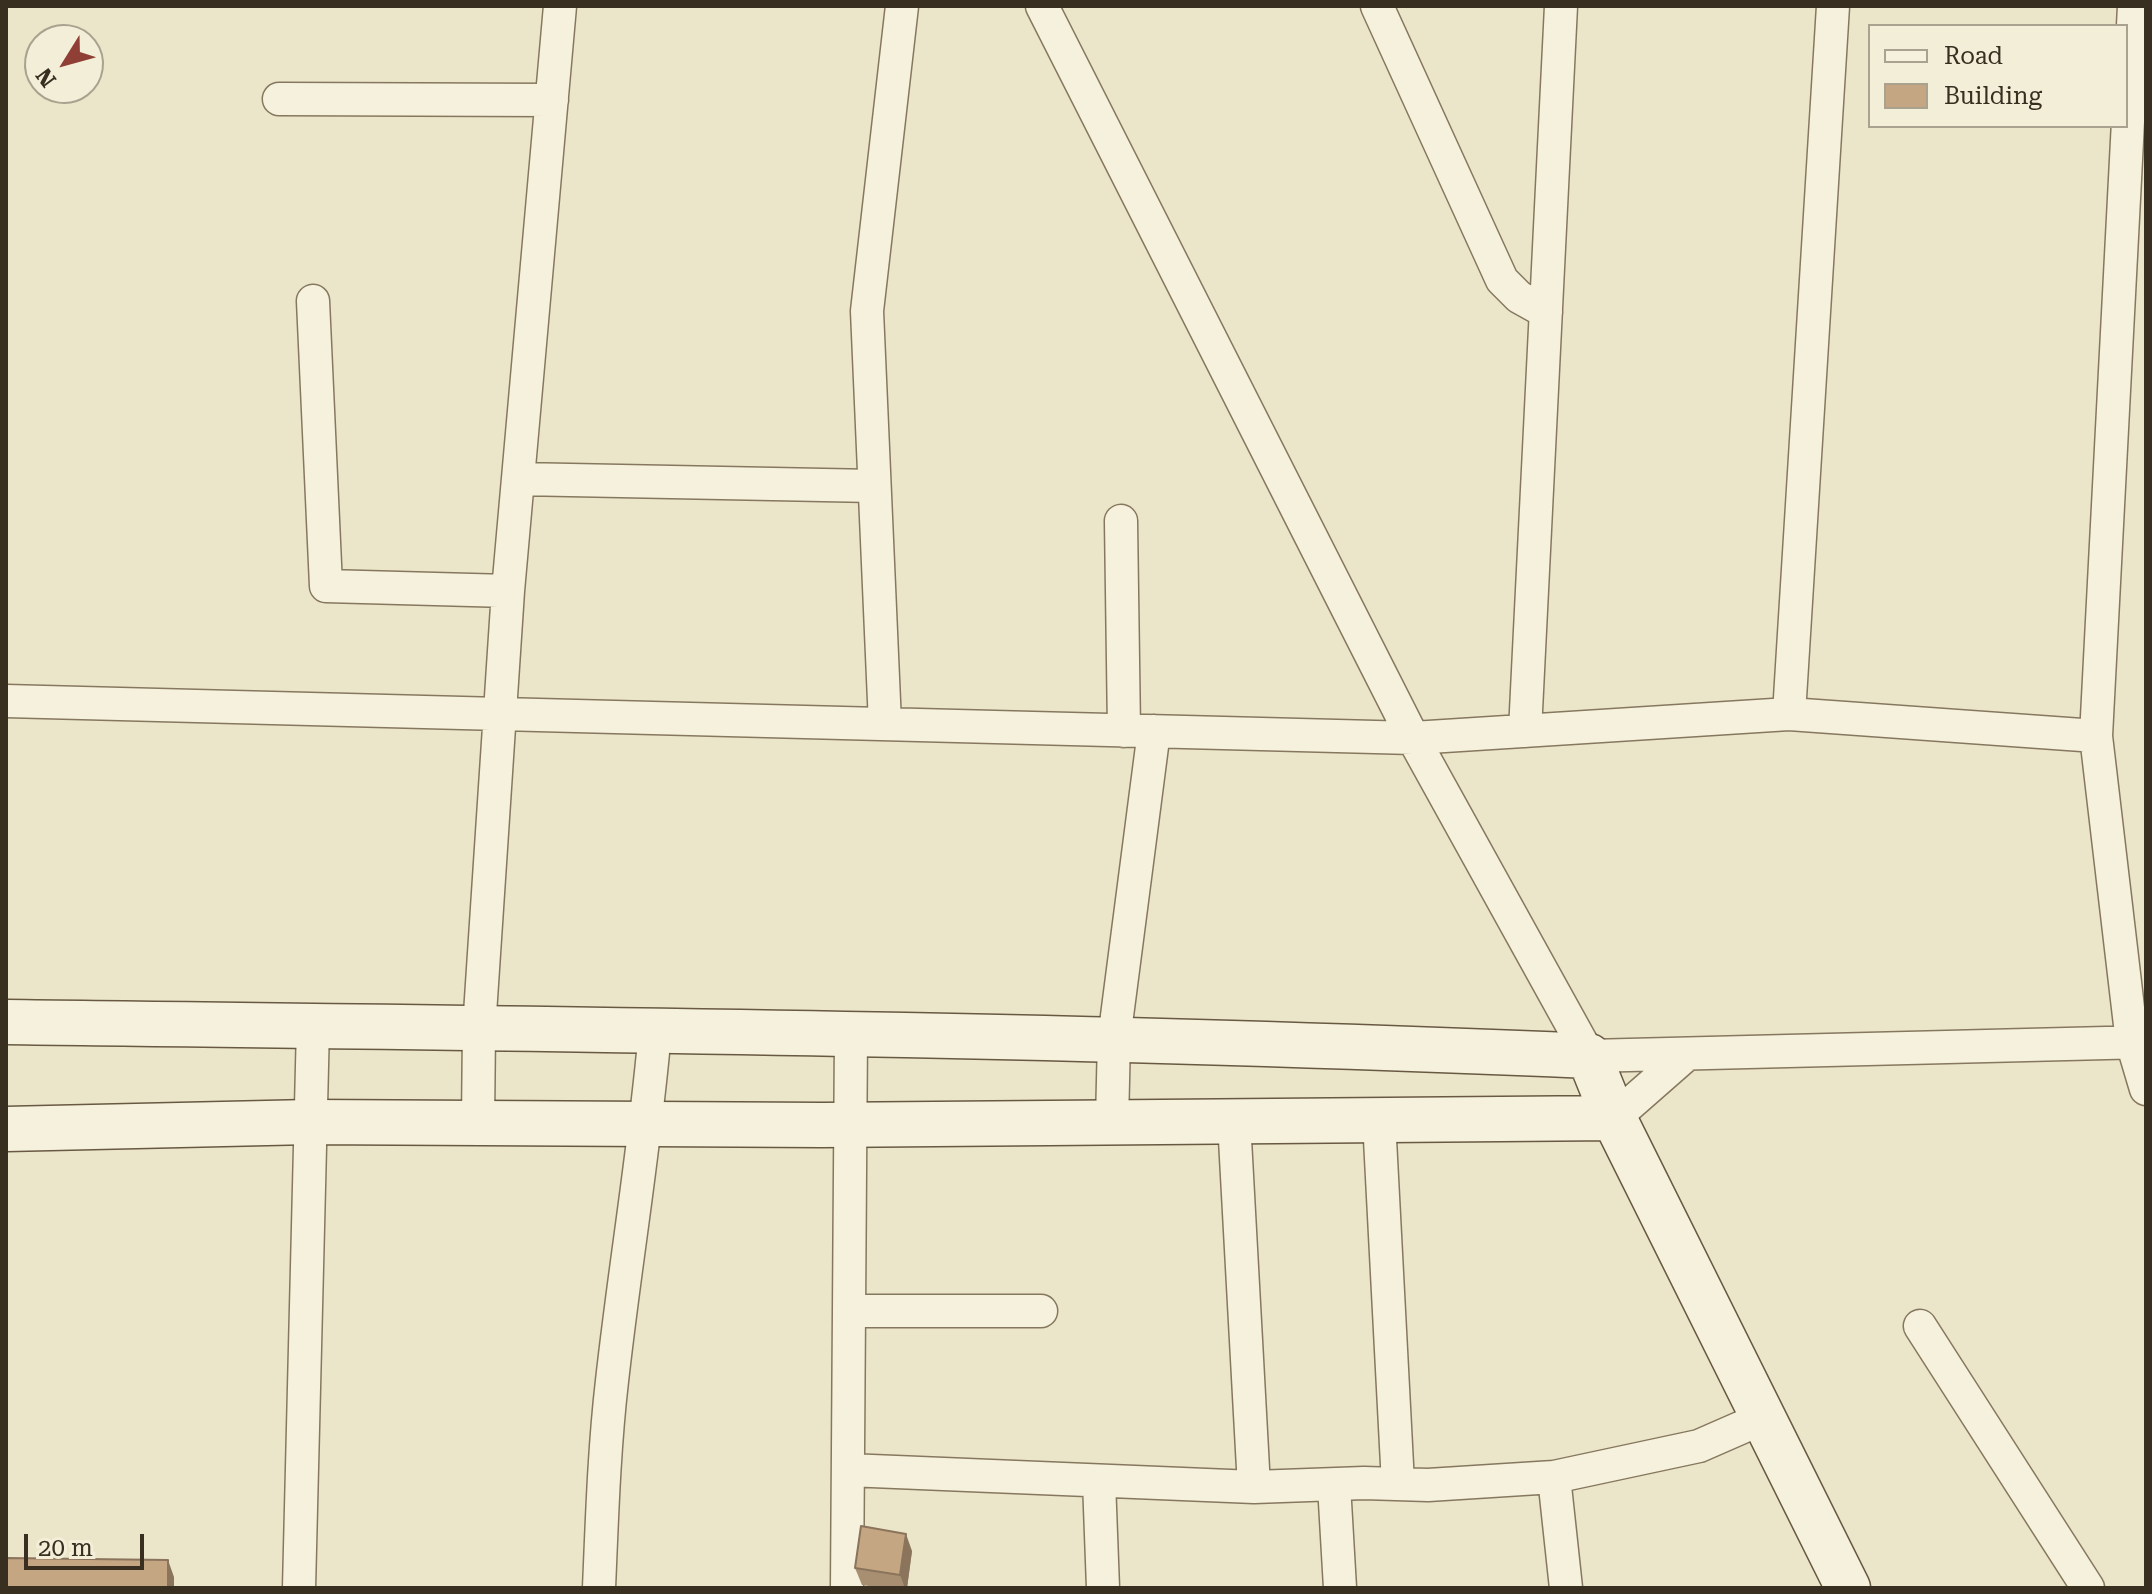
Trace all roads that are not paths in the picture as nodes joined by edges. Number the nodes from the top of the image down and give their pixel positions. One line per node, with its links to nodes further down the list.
1 (560, 6): 9 (street)
2 (902, 6): 15 (street)
3 (1042, 6): 25 (street)
4 (1377, 6): 13 (street)
5 (1561, 6): 13 (street)
6 (1833, 6): 20 (street)
7 (2134, 6): 10 (street)
8 (279, 99): 9 (street)
9 (552, 100): 14 (street)
10 (2128, 121)
11 (2128, 128): 24 (street)
12 (313, 301): 17 (street)
13 (1546, 312): 23 (street)
14 (519, 479): 15 (street); 17 (street)
15 (874, 486): 21 (street)
16 (1121, 521): 22 (street)
17 (508, 591): 19 (street)
18 (6, 701): 19 (street)
19 (499, 714): 21 (street); 28 (street)
20 (1789, 714): 23 (street); 24 (street)
21 (885, 724): 22 (street)
22 (1139, 731): 25 (street); 31 (street)
23 (1525, 731): 25 (street)
24 (2096, 736): 32 (street)
25 (1413, 738): 34 (street)
26 (6, 1022): 27 (street)
27 (313, 1026): 28 (street); 39 (street)
28 (479, 1029): 29 (street); 40 (street)
29 (655, 1031): 30 (street); 42 (street)
30 (851, 1033): 31 (street); 43 (street)
31 (1114, 1039): 34 (street); 41 (street)
32 (2139, 1042): 33 (street); 35 (street)
33 (1687, 1054): 34 (street); 36 (street)
34 (1589, 1056): 36 (street)
35 (2146, 1089)
36 (1614, 1118): 37 (street); 48 (street)
37 (1379, 1120): 38 (street); 52 (street)
38 (1234, 1121): 41 (street); 54 (street)
39 (310, 1122): 40 (street); 44 (street); 55 (street)
40 (478, 1122): 42 (street)
41 (1112, 1122): 43 (street)
42 (647, 1123): 43 (street); 56 (street)
43 (850, 1124): 45 (street)
44 (6, 1129)
45 (849, 1311): 46 (street); 49 (street)
46 (1041, 1311)
47 (1920, 1326): 62 (street)
48 (1763, 1418): 50 (street); 61 (street)
49 (848, 1470): 51 (street); 57 (street)
50 (1554, 1477): 52 (street); 60 (street)
51 (1099, 1481): 54 (street); 58 (street)
52 (1398, 1484): 53 (street)
53 (1334, 1485): 54 (street); 59 (street)
54 (1254, 1487)
55 (299, 1588)
56 (599, 1588)
57 (847, 1588)
58 (1103, 1588)
59 (1340, 1588)
60 (1566, 1588)
61 (1848, 1588)
62 (2088, 1588)

